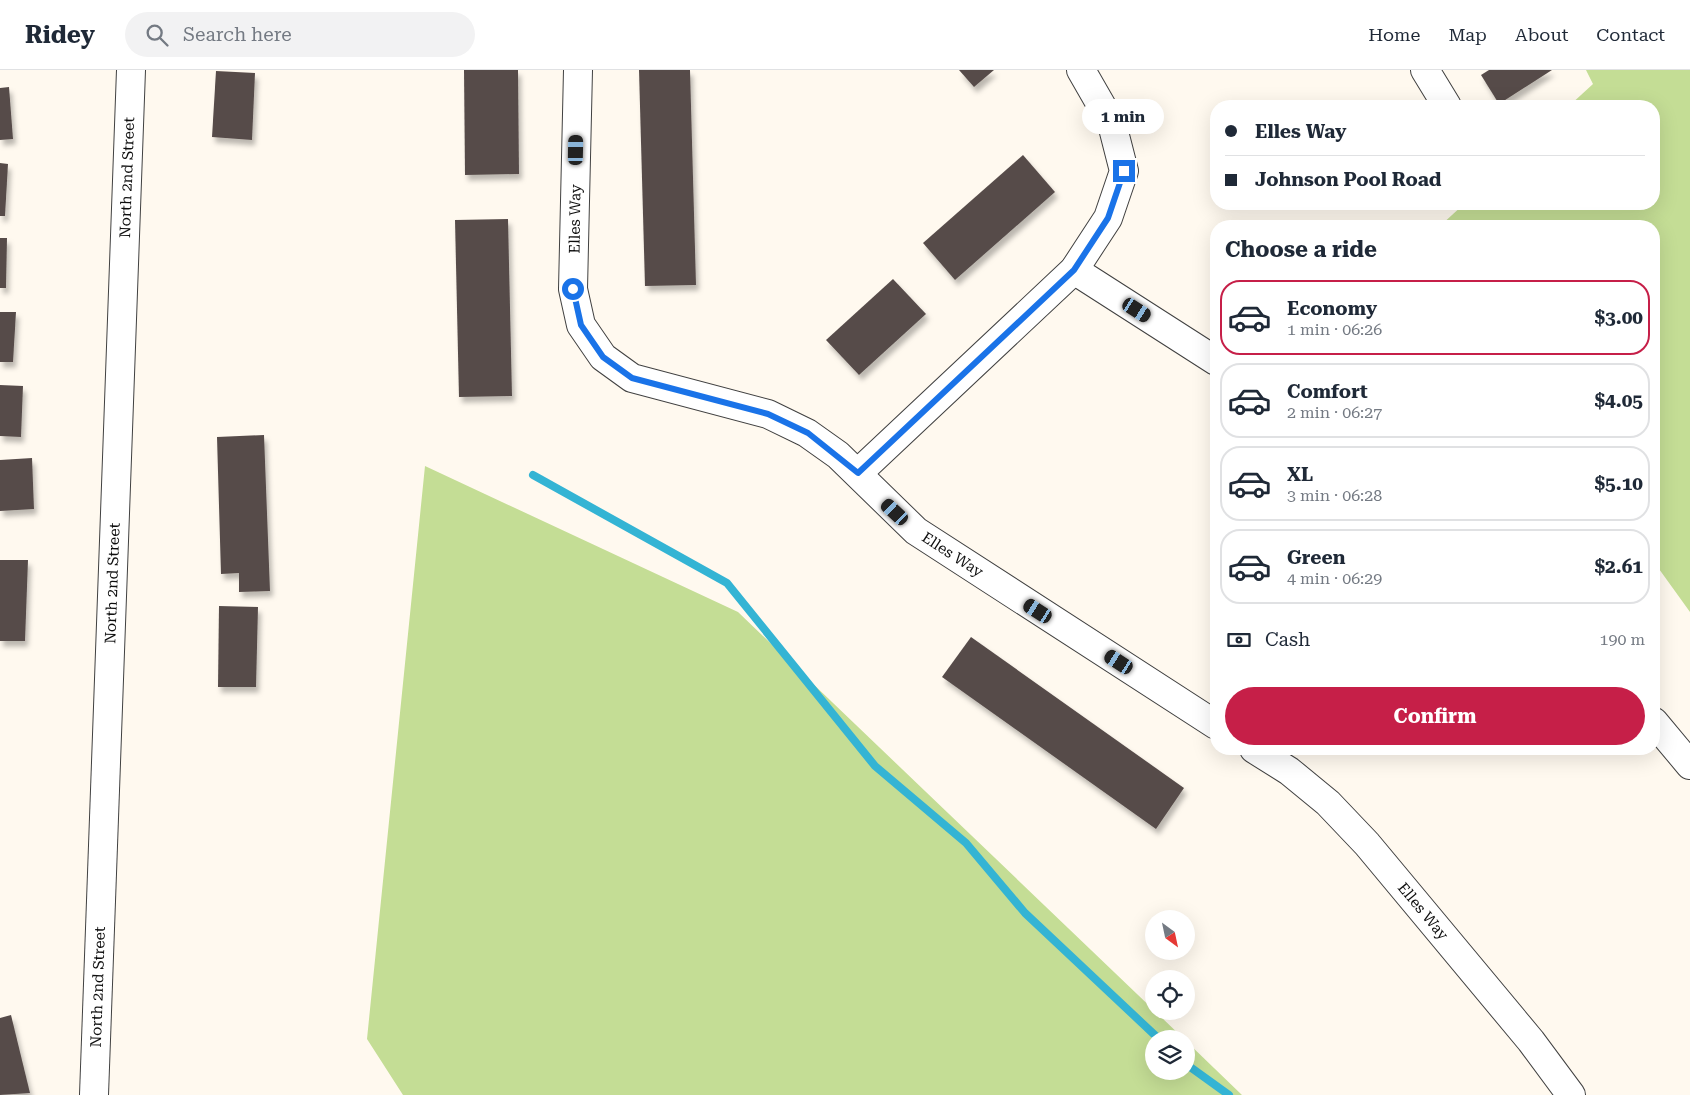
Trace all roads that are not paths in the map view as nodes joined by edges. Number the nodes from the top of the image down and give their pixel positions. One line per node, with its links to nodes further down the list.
1 (131, 70): 13 (street, North 2nd Street)
2 (578, 70): 8 (street, Elles Way)
3 (1081, 70): 6 (street)
4 (1424, 70): 5 (street)
5 (1443, 100)
6 (1074, 270): 7 (street); 8 (street)
7 (1210, 357)
8 (858, 473): 9 (street, Elles Way)
9 (1210, 721)
10 (1660, 729): 12 (street)
11 (1263, 755): 14 (street, Elles Way)
12 (1690, 765)
13 (94, 1095)
14 (1571, 1095)

